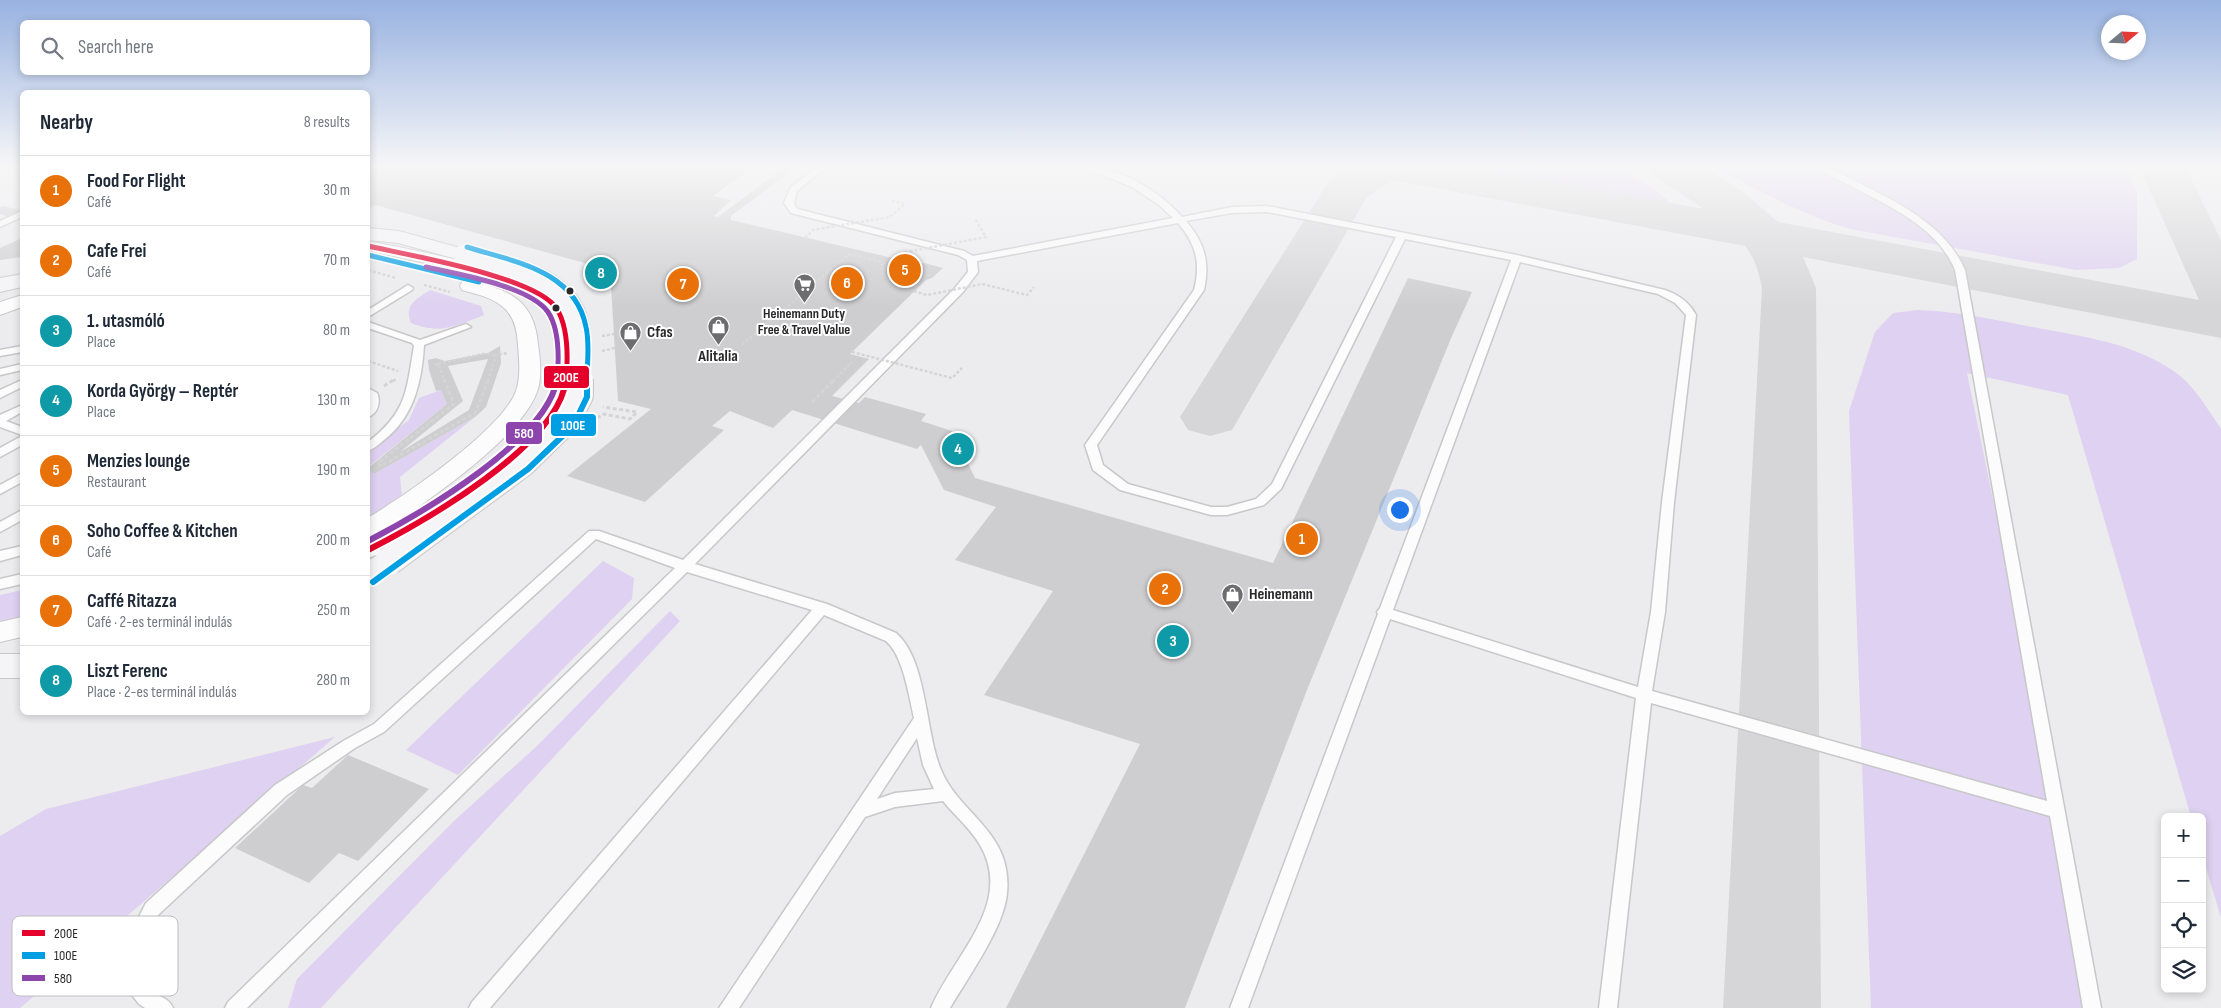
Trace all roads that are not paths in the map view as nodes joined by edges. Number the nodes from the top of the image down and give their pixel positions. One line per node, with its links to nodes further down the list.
1 (802, 213): 13 (lane)
2 (1172, 213): 7 (lane)
3 (1216, 213): 7 (lane)
4 (1288, 213): 10 (lane)
5 (1903, 213): 62 (lane)
6 (20, 215): 8 (lane)
7 (1180, 220): 10 (lane); 13 (lane)
8 (0, 224)
9 (370, 234): 47 (street, bridge)
10 (1402, 235): 12 (lane)
11 (370, 246): 47 (street)
12 (1517, 258): 52 (lane); 59 (lane)
13 (972, 259): 48 (lane)
14 (370, 261): 44 (street)
15 (20, 281): 17 (street)
16 (405, 284): 22 (lane)
17 (0, 285)
18 (20, 302): 20 (street)
19 (20, 307): 21 (street)
20 (0, 308)
21 (0, 312)
22 (370, 312)
23 (370, 326): 25 (lane)
24 (466, 327): 25 (lane)
25 (418, 344): 38 (lane)
26 (20, 349): 27 (lane)
27 (0, 353)
28 (20, 368): 29 (lane)
29 (0, 372)
30 (20, 384): 32 (lane)
31 (370, 394): 34 (lane)
32 (0, 395)
33 (20, 409): 35 (lane)
34 (370, 410)
35 (0, 422): 36 (lane)
36 (20, 430)
37 (20, 441): 39 (lane)
38 (370, 446)
39 (0, 453)
40 (20, 478): 41 (lane)
41 (0, 490)
42 (20, 515): 43 (lane)
43 (0, 528)
44 (370, 528)
45 (20, 551): 46 (lane)
46 (0, 556)
47 (375, 562)
48 (685, 566): 51 (lane); 64 (lane); 67 (lane)
49 (20, 579): 50 (lane)
50 (0, 584)
51 (822, 608): 60 (lane); 68 (lane)
52 (1384, 612): 59 (lane); 71 (lane)
53 (20, 627): 54 (street)
54 (0, 632)
55 (0, 636): 56 (street)
56 (20, 637)
57 (0, 666): 58 (street)
58 (20, 666)
59 (1644, 695): 62 (lane); 72 (lane)
60 (922, 719): 61 (lane); 63 (lane)
61 (944, 794): 63 (lane); 70 (lane)
62 (2057, 811): 73 (lane)
63 (860, 812): 69 (lane)
64 (147, 916)
65 (142, 996): 66 (lane)
66 (164, 1008)
67 (234, 1008)
68 (478, 1008)
69 (728, 1008)
70 (940, 1008)
71 (1239, 1008)
72 (1608, 1008)
73 (2092, 1008)

